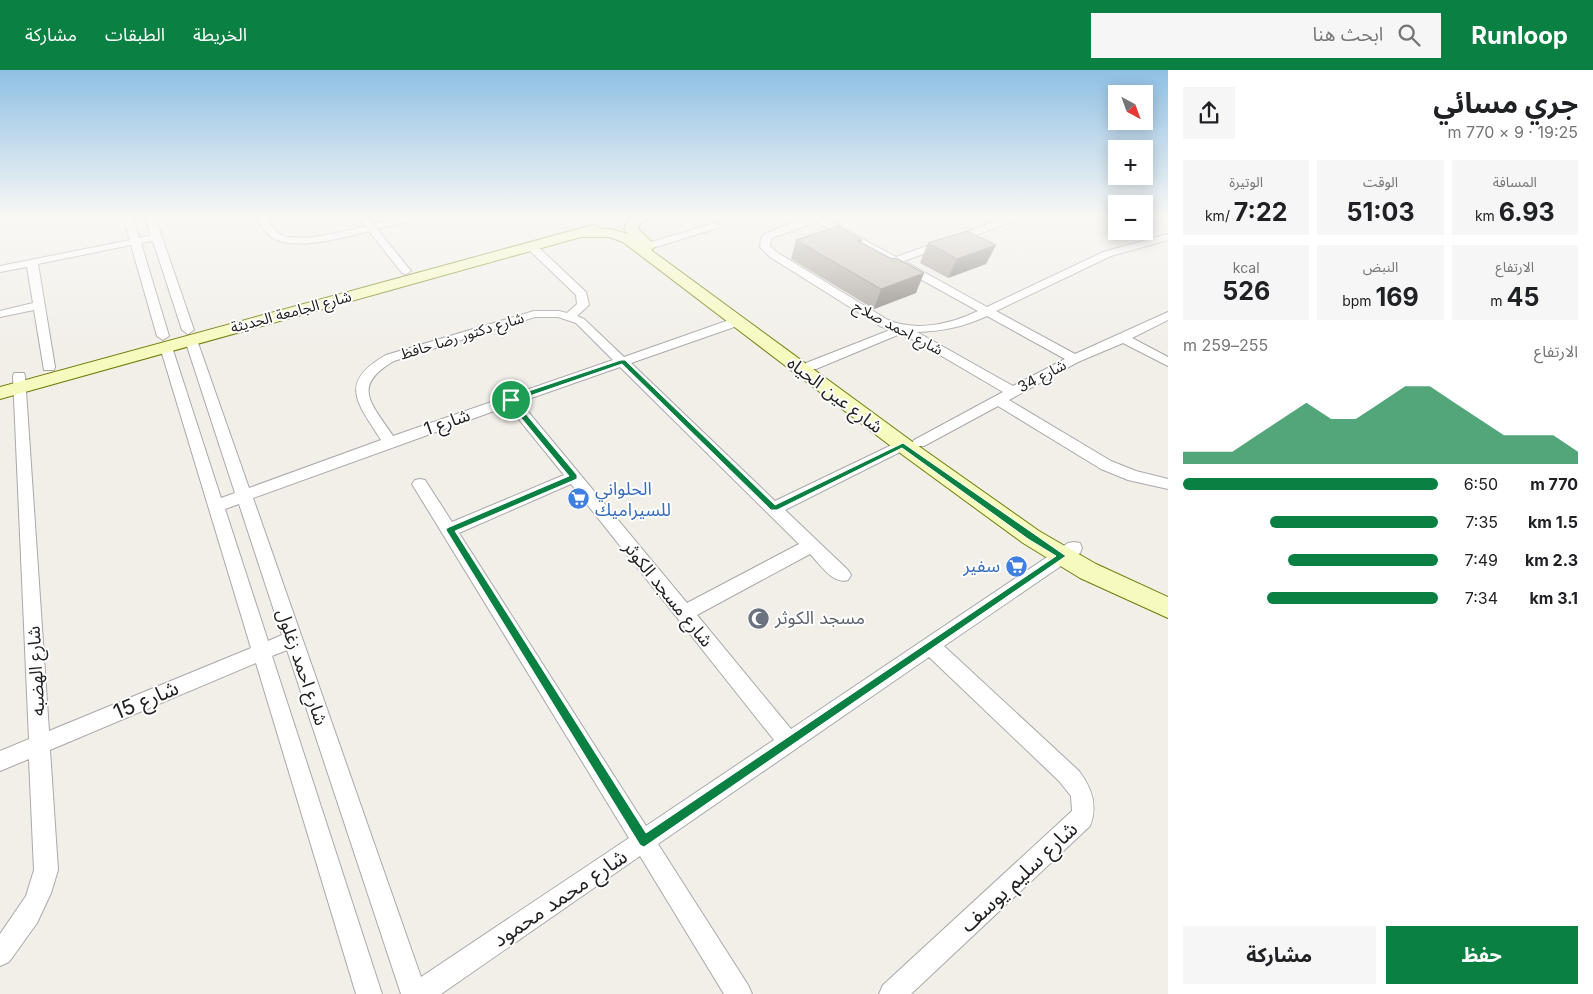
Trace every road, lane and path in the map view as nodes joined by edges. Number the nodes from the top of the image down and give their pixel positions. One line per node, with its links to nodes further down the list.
1 (42, 260): 12 (street)
2 (140, 260): 24 (street)
3 (165, 260): 22 (street)
4 (397, 260): 14 (street)
5 (462, 260): 14 (street, شارع الجامعة الحديثة); 22 (street, شارع الجامعة الحديثة)
6 (546, 260): 19 (street)
7 (654, 260): 20 (street, شارع عين الحياه)
8 (668, 260): 28 (street, شارع عين الحياه)
9 (781, 260): 21 (street, شارع احمد صلاح)
10 (1094, 260): 16 (street)
11 (895, 261): 16 (street)
12 (32, 262): 13 (street); 15 (street)
13 (0, 269)
14 (406, 271): 22 (street, شارع الجامعة الحديثة)
15 (39, 305): 17 (street); 29 (street)
16 (986, 311): 21 (street); 25 (street)
17 (0, 314)
18 (1168, 315): 23 (street, شارع 34)
19 (570, 316): 26 (street, شارع دكتور رضا حافظ); 36 (street, شارع دكتور رضا حافظ)
20 (736, 322): 26 (street, شارع 1); 37 (street, شارع عين الحياه)
21 (899, 330): 28 (street); 33 (street, شارع احمد صلاح)
22 (189, 335): 24 (street, شارع الجامعة الحديثة); 41 (street, شارع احمد زغلول)
23 (1124, 338): 25 (street, شارع 34); 27 (street)
24 (165, 341): 29 (street, شارع الجامعة الحديثة); 31 (street, شارع الجامعة الحديثة); 42 (street, شارع احمد زغلول)
25 (1074, 359): 33 (street, شارع 34)
26 (623, 361): 34 (street, شارع 1); 43 (street)
27 (1168, 362)
28 (811, 366): 37 (street, شارع عين الحياه)
29 (49, 367): 31 (street, شارع الجامعة الحديثة)
30 (0, 380): 31 (street, شارع الجامعة الحديثة)
31 (19, 382): 32 (street, شارع الجامعة الحديثة); 55 (street, شارع الهضبه)
32 (0, 392)
33 (1013, 392): 35 (street, شارع 34)
34 (511, 400): 36 (street, شارع 1); 38 (street, شارع مسجد الكوثر)
35 (998, 400): 37 (street, شارع 34); 40 (street)
36 (390, 442): 41 (street, شارع 1)
37 (911, 444): 43 (street, شارع 34); 46 (street, شارع عين الحياه)
38 (574, 477): 44 (street); 50 (street, شارع مسجد الكوثر)
39 (420, 484): 44 (street)
40 (1168, 484)
41 (244, 496): 42 (street, شارع 1); 51 (street, شارع احمد زغلول)
42 (216, 506): 53 (street, شارع احمد زغلول)
43 (774, 508): 45 (street)
44 (450, 530): 57 (street)
45 (812, 546): 47 (street); 50 (street)
46 (1068, 552): 48 (street, شارع عين الحياه); 49 (street, شارع عين الحياه); 52 (street, شارع محمد محمود)
47 (842, 575)
48 (1168, 593)
49 (1168, 608)
50 (684, 613): 54 (street, شارع مسجد الكوثر)
51 (293, 638): 53 (street, شارع 15); 60 (street, شارع احمد زغلول)
52 (931, 646): 54 (street, شارع محمد محمود); 63 (street, شارع سليم يوسف)
53 (262, 652): 55 (street, شارع 15); 59 (street, شارع احمد زغلول)
54 (788, 741): 57 (street, شارع محمد محمود)
55 (41, 744): 56 (street, شارع 15); 58 (street, شارع الهضبه)
56 (0, 761)
57 (644, 841): 61 (street, شارع محمد محمود); 62 (street)
58 (0, 953)
59 (369, 994)
60 (414, 994)
61 (418, 994)
62 (739, 994)
63 (892, 994)

